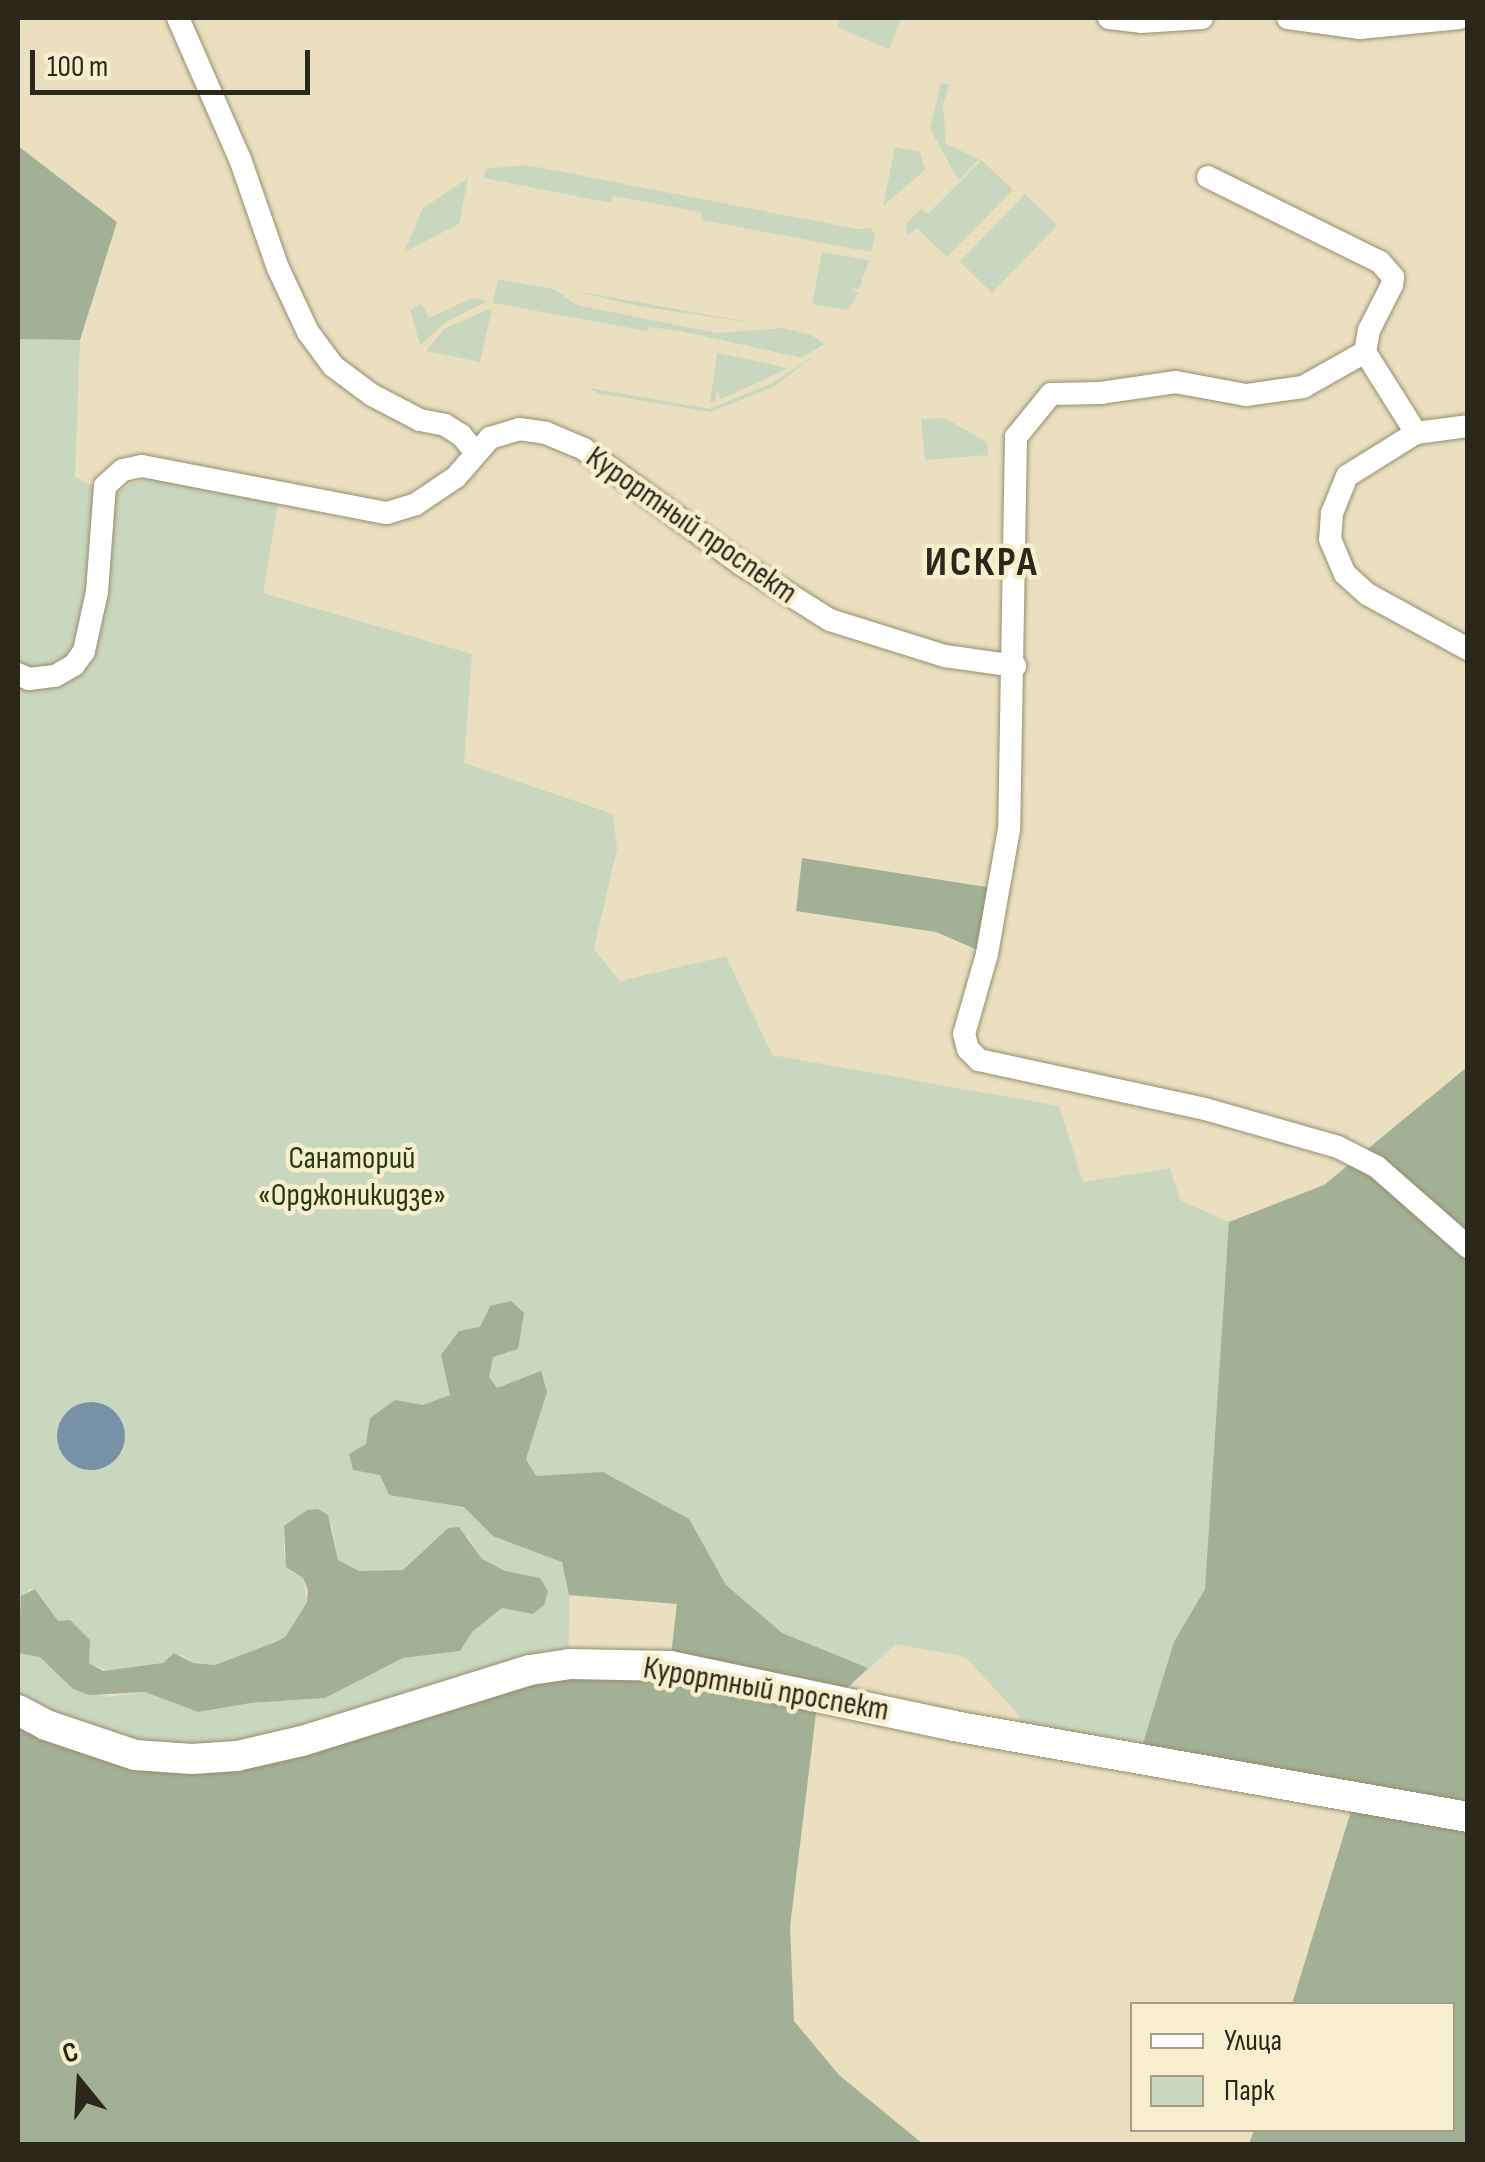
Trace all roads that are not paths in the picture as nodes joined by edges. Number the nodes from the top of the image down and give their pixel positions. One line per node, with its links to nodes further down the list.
1 (178, 18): 10 (street)
2 (1109, 18): 3 (street)
3 (1202, 18)
4 (1288, 18): 5 (street)
5 (1460, 18)
6 (1208, 177): 7 (street)
7 (1364, 352): 9 (street); 12 (street)
8 (1468, 426): 9 (street)
9 (1416, 433): 11 (street)
10 (476, 453): 12 (street, Курортный проспект); 13 (street, Курортный проспект)
11 (1468, 649)
12 (1015, 666): 14 (street)
13 (18, 674)
14 (1468, 1248)
15 (18, 1710): 16 (main road, Курортный проспект)
16 (1468, 1817)

